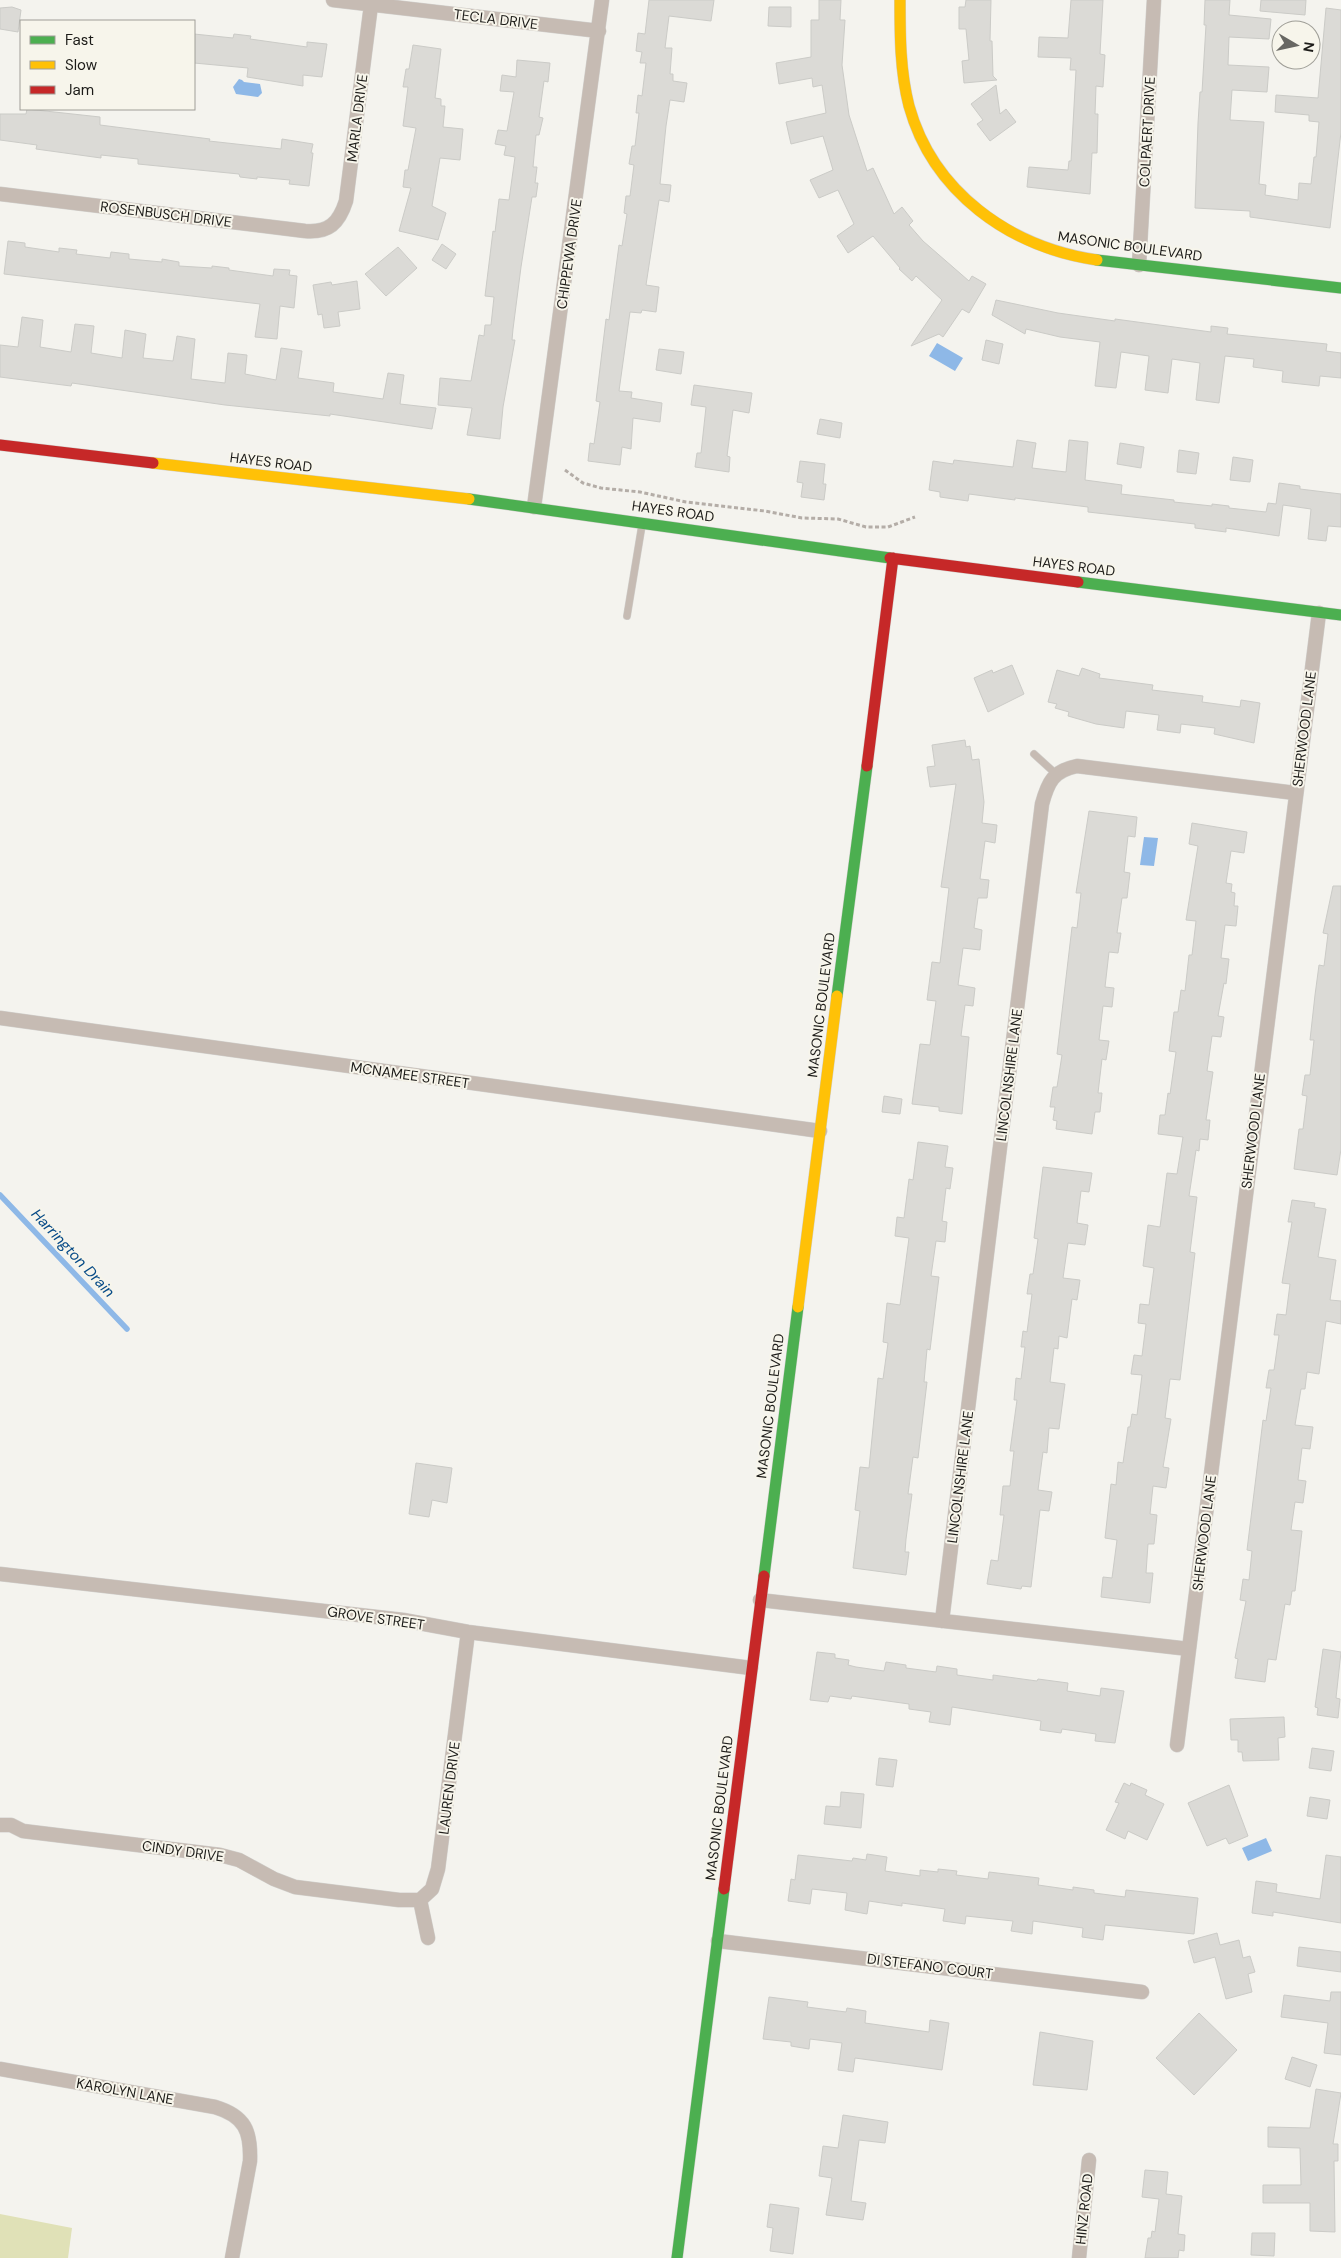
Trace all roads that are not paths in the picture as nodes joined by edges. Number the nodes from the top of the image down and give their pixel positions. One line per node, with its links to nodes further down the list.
1 (333, 0): 5 (street, TECLA DRIVE)
2 (602, 0): 6 (street, CHIPPEWA DRIVE)
3 (900, 0): 9 (street, MASONIC BOULEVARD)
4 (1154, 0): 9 (street, COLPAERT DRIVE)
5 (371, 5): 6 (street, TECLA DRIVE); 8 (street, MARLA DRIVE)
6 (599, 31): 12 (street, CHIPPEWA DRIVE)
7 (0, 194): 8 (street, ROSENBUSCH DRIVE)
8 (331, 226)
9 (1139, 265): 10 (street, MASONIC BOULEVARD)
10 (1341, 288)
11 (0, 445): 12 (street, HAYES ROAD)
12 (534, 507): 13 (street, HAYES ROAD)
13 (642, 522): 14 (street, HAYES ROAD); 17 (lane)
14 (892, 558): 15 (street, HAYES ROAD); 22 (street, MASONIC BOULEVARD)
15 (1319, 613): 16 (street, HAYES ROAD); 20 (street, SHERWOOD LANE)
16 (1341, 615)
17 (627, 616)
18 (1034, 754): 19 (lane)
19 (1056, 774): 20 (street); 25 (street, LINCOLNSHIRE LANE)
20 (1296, 793): 27 (street, SHERWOOD LANE)
21 (0, 1018): 22 (street, MCNAMEE STREET)
22 (820, 1132): 24 (street, MASONIC BOULEVARD)
23 (0, 1574): 26 (street, GROVE STREET)
24 (760, 1600): 25 (street); 28 (street, MASONIC BOULEVARD)
25 (942, 1621): 27 (street)
26 (468, 1632): 28 (street, GROVE STREET); 31 (street, LAUREN DRIVE)
27 (1189, 1649): 29 (street, SHERWOOD LANE)
28 (751, 1668): 33 (street, MASONIC BOULEVARD)
29 (1177, 1745)
30 (0, 1825): 31 (street, CINDY DRIVE)
31 (420, 1900): 32 (street)
32 (428, 1938)
33 (718, 1941): 34 (street, DI STEFANO COURT); 38 (street, MASONIC BOULEVARD)
34 (1142, 1992)
35 (0, 2069): 37 (street, KAROLYN LANE)
36 (1089, 2160): 39 (street, HINZ ROAD)
37 (232, 2258)
38 (677, 2258)
39 (1079, 2258)

